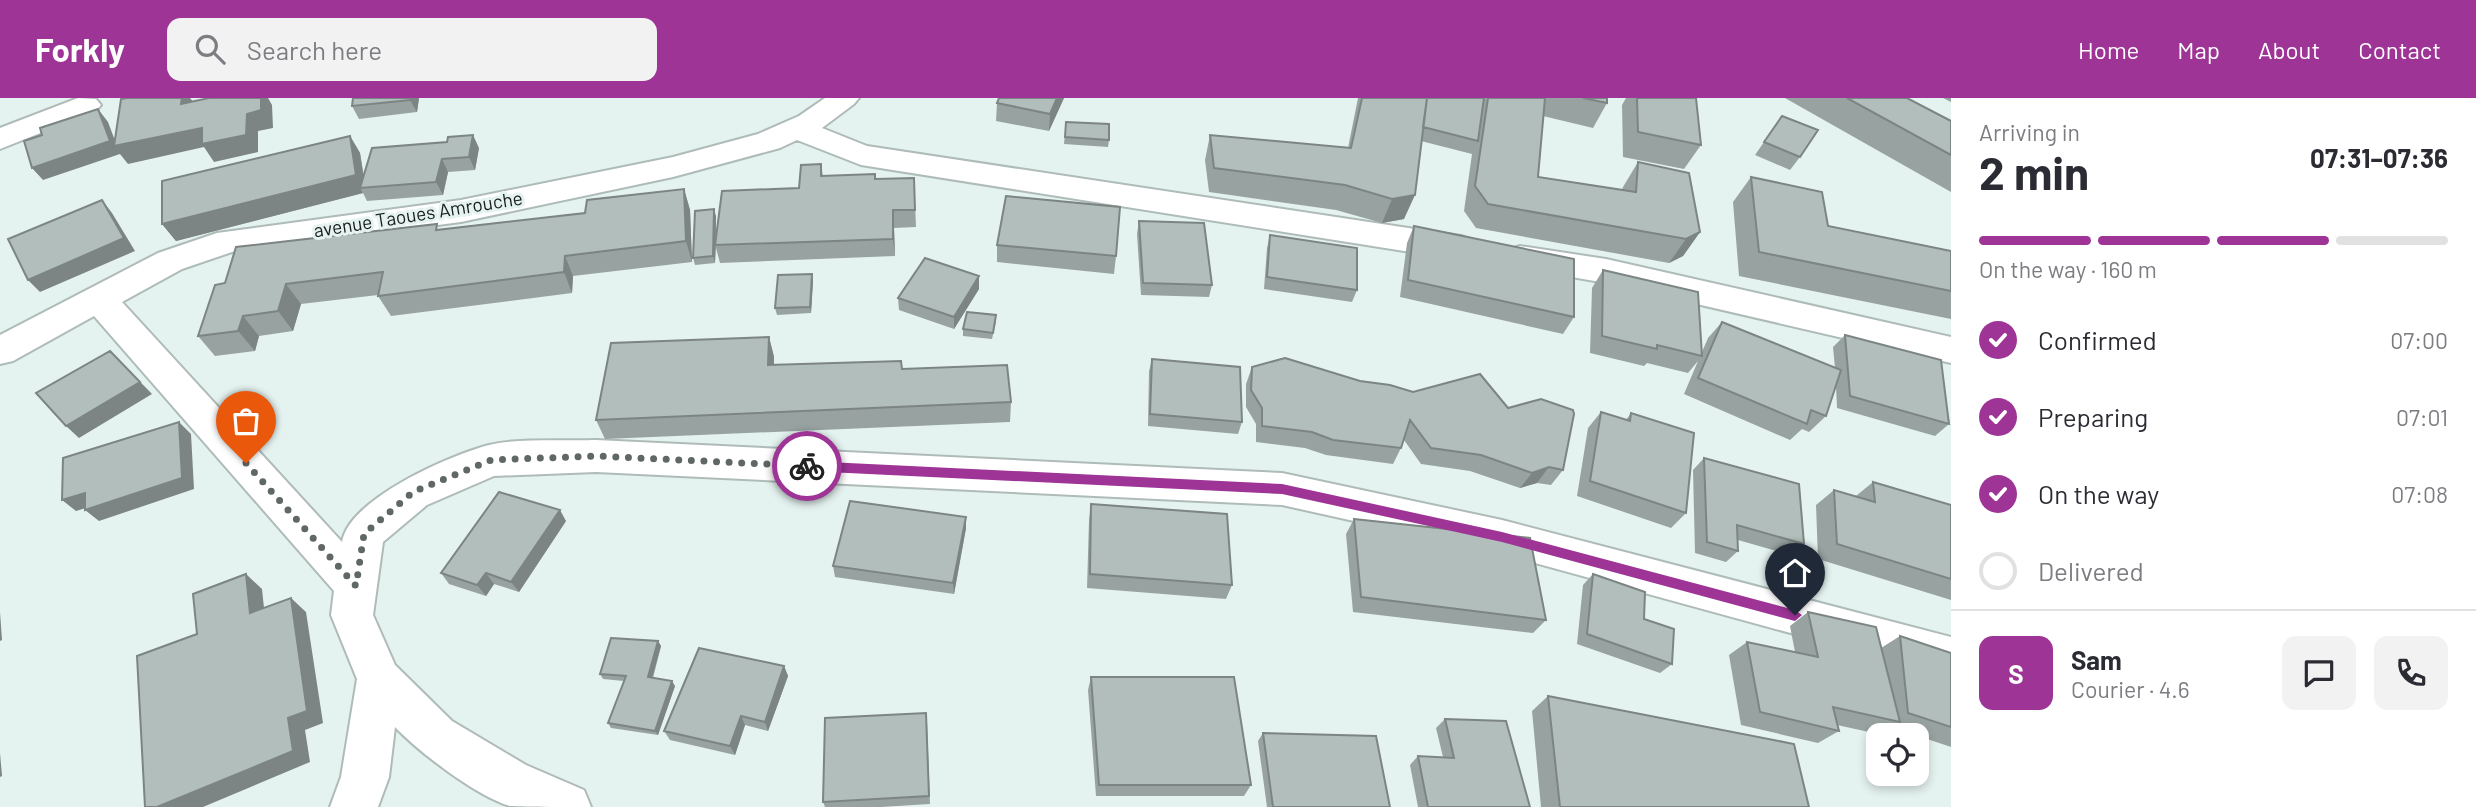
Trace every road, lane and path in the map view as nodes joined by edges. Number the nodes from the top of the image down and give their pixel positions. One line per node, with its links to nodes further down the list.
1 (844, 98): 3 (street, avenue Taoues Amrouche)
2 (86, 104): 4 (street)
3 (796, 129): 5 (street, avenue Taoues Amrouche); 6 (street)
4 (0, 139)
5 (99, 299): 7 (street, avenue Taoues Amrouche); 8 (street)
6 (1951, 350)
7 (0, 351)
8 (356, 586): 9 (street); 10 (street)
9 (1951, 657)
10 (379, 679): 11 (street); 12 (street)
11 (354, 807)
12 (567, 807)

